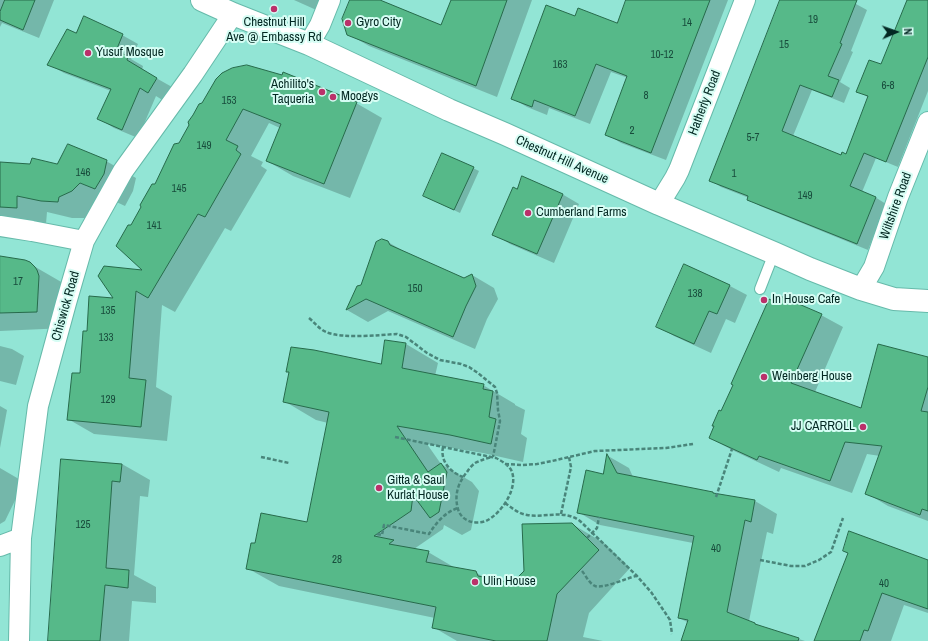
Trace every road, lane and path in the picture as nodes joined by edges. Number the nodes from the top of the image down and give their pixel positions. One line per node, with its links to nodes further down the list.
1 (202, 0): 4 (main road, Chestnut Hill Avenue)
2 (330, 0): 5 (street)
3 (745, 0): 7 (street, Hatherly Road)
4 (232, 14): 5 (main road, Chestnut Hill Avenue); 9 (street, Chiswick Road)
5 (309, 44): 7 (main road, Chestnut Hill Avenue)
6 (928, 122): 12 (street, Wiltshire Road)
7 (660, 204): 10 (main road, Chestnut Hill Avenue)
8 (0, 226): 9 (street)
9 (84, 242): 32 (street, Chiswick Road)
10 (774, 253): 11 (lane); 12 (main road, Chestnut Hill Avenue)
11 (760, 289)
12 (861, 289): 13 (main road, Chestnut Hill Avenue)
13 (928, 300)
14 (309, 318): 20 (path)
15 (395, 437): 17 (path)
16 (693, 444): 21 (path)
17 (443, 447): 20 (path); 24 (path)
18 (732, 449): 25 (path)
19 (261, 457): 22 (path)
20 (493, 457): 23 (path); 24 (path)
21 (568, 457): 23 (path); 28 (path)
22 (289, 463)
23 (505, 464): 26 (path)
24 (463, 476): 27 (path)
25 (716, 497)
26 (505, 503): 27 (path); 28 (path)
27 (458, 508): 31 (path)
28 (561, 514): 37 (path)
29 (599, 517): 33 (path, bridge)
30 (843, 518): 35 (path)
31 (377, 534)
32 (21, 538): 34 (street); 39 (street, Chiswick Road)
33 (587, 538)
34 (0, 546)
35 (760, 560)
36 (582, 571): 37 (path)
37 (636, 576): 38 (path)
38 (672, 634)
39 (18, 641)

